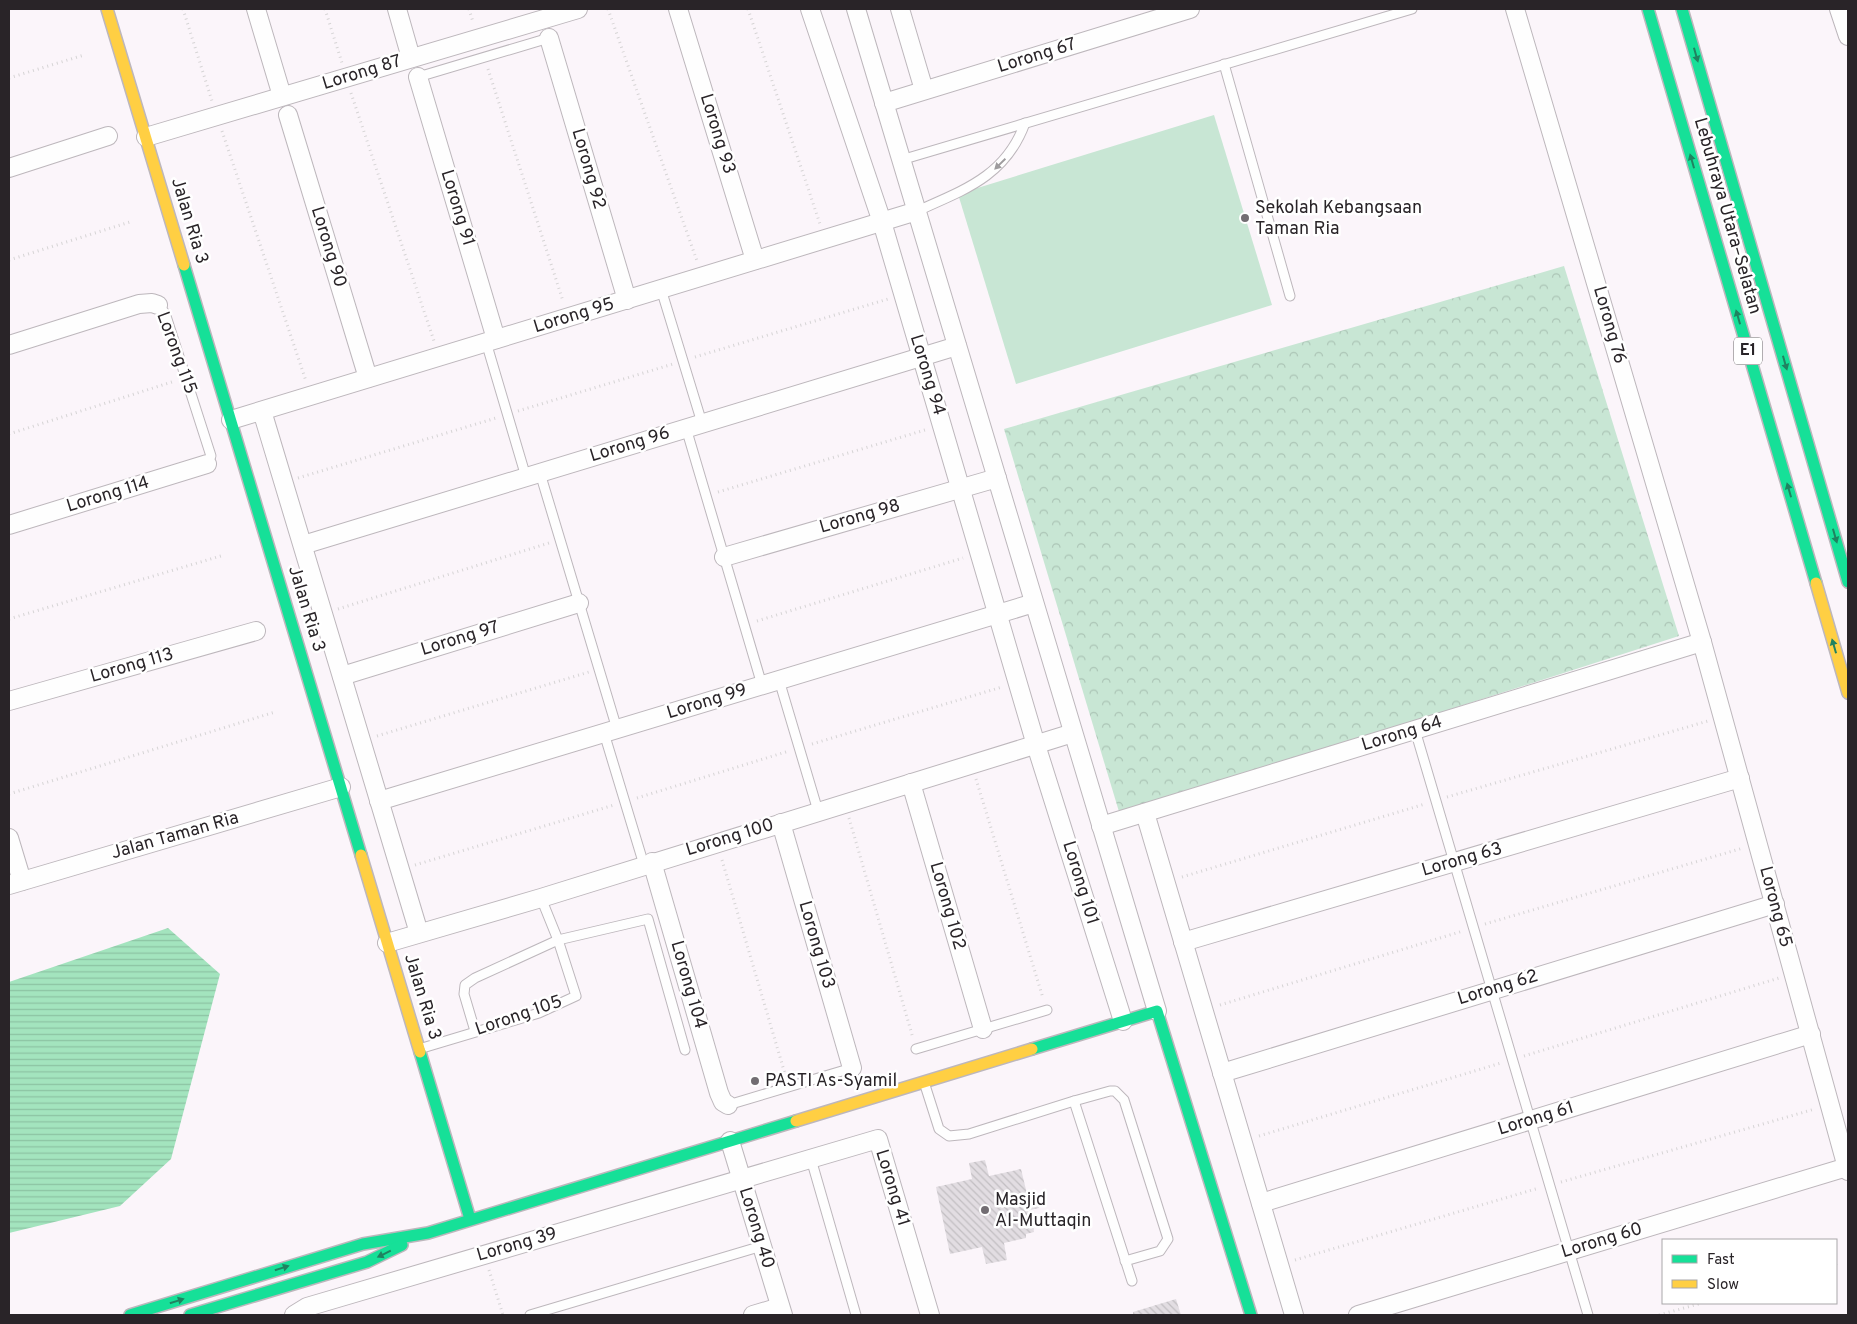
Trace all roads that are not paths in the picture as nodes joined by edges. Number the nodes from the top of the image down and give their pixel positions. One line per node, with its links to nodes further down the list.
1 (108, 9): 27 (main road, Jalan Ria 3)
2 (256, 9): 22 (street)
3 (397, 9): 18 (street)
4 (578, 9): 15 (street, Lorong 87)
5 (678, 9): 32 (street, Lorong 93)
6 (810, 9): 31 (street, Lorong 94)
7 (856, 9): 23 (street)
8 (900, 9): 21 (street)
9 (1190, 9): 21 (street, Lorong 67)
10 (1412, 9): 19 (lane)
11 (1515, 9): 57 (street, Lorong 76)
12 (1648, 9): 60 (main road, Lebuhraya Utara–Selatan / E1, one-way to 12)
13 (1682, 9): 52 (main road, Lebuhraya Utara–Selatan / E1, one-way to 52)
14 (1839, 9): 16 (street)
15 (542, 14): 18 (street, Lorong 87)
16 (1848, 36)
17 (549, 38): 20 (lane); 35 (street, Lorong 92)
18 (411, 58): 22 (street, Lorong 87)
19 (1224, 64): 25 (lane); 34 (lane)
20 (418, 77): 37 (street, Lorong 91)
21 (924, 90): 23 (street, Lorong 67)
22 (282, 96): 27 (street, Lorong 87)
23 (884, 103): 28 (street)
24 (288, 116): 41 (street, Lorong 90)
25 (1025, 123): 28 (lane); 30 (lane, one-way to 30)
26 (108, 136): 29 (street)
27 (146, 137): 43 (main road, Jalan Ria 3)
28 (901, 160): 30 (street)
29 (9, 168)
30 (917, 211): 31 (street, Lorong 95); 39 (street)
31 (882, 222): 32 (street, Lorong 95); 40 (street, Lorong 94)
32 (755, 260): 33 (street, Lorong 95)
33 (661, 289): 35 (street, Lorong 95); 44 (lane)
34 (1290, 296)
35 (627, 300): 37 (street, Lorong 95)
36 (158, 305): 38 (street, Lorong 115); 45 (lane, Lorong 115)
37 (491, 341): 41 (street, Lorong 95); 46 (lane)
38 (9, 345)
39 (957, 346): 40 (street, Lorong 96); 47 (street)
40 (922, 357): 44 (street, Lorong 96); 48 (street, Lorong 94)
41 (368, 378): 42 (street, Lorong 95)
42 (262, 411): 43 (street, Lorong 95); 50 (street)
43 (231, 420): 68 (main road, Jalan Ria 3)
44 (694, 426): 46 (street, Lorong 96); 51 (lane)
45 (207, 464): 49 (street, Lorong 114)
46 (533, 475): 50 (street, Lorong 96); 53 (lane)
47 (997, 478): 48 (street, Lorong 98); 54 (street)
48 (960, 488): 51 (street, Lorong 98); 55 (street, Lorong 94)
49 (9, 525)
50 (303, 545): 58 (street)
51 (724, 557): 59 (lane)
52 (1848, 582)
53 (579, 603): 58 (street, Lorong 97); 63 (lane)
54 (1034, 603): 55 (street, Lorong 99); 64 (street)
55 (998, 614): 59 (street, Lorong 99); 65 (street, Lorong 94)
56 (256, 631): 61 (street, Lorong 113)
57 (1702, 642): 62 (street, Lorong 64); 66 (street, Lorong 65)
58 (342, 676): 69 (street)
59 (770, 683): 63 (street, Lorong 99); 70 (lane)
60 (1848, 692)
61 (9, 701)
62 (1415, 730): 71 (street, Lorong 64); 75 (lane)
63 (610, 731): 69 (street, Lorong 99); 76 (lane)
64 (1073, 733): 65 (street, Lorong 100); 73 (street)
65 (1036, 745): 67 (street, Lorong 100); 87 (street, Lorong 101)
66 (1740, 778): 75 (street, Lorong 63); 79 (street, Lorong 65)
67 (911, 783): 70 (street, Lorong 100); 88 (street, Lorong 102)
68 (341, 787): 77 (street, Jalan Taman Ria); 83 (main road, Jalan Ria 3)
69 (379, 801): 80 (street)
70 (818, 811): 72 (street, Lorong 100)
71 (1145, 813): 73 (street, Lorong 64); 82 (street)
72 (781, 823): 76 (street, Lorong 100); 94 (street, Lorong 103)
73 (1101, 826): 86 (street)
74 (9, 838): 77 (street)
75 (1455, 862): 82 (street, Lorong 63); 84 (lane)
76 (648, 863): 78 (street, Lorong 100); 98 (street, Lorong 104)
77 (15, 883)
78 (541, 898): 80 (street, Lorong 100); 81 (lane, Lorong 105)
79 (1775, 904): 84 (street, Lorong 62); 90 (street, Lorong 65)
80 (419, 933): 83 (street, Lorong 100)
81 (558, 940): 89 (lane); 89 (lane, Lorong 105); 93 (lane)
82 (1183, 942): 95 (street)
83 (388, 943): 91 (main road, Jalan Ria 3)
84 (1492, 990): 95 (street, Lorong 62); 99 (lane)
85 (1047, 1010): 88 (lane)
86 (1157, 1011): 87 (main road); 121 (main road)
87 (1123, 1021): 96 (main road)
88 (983, 1029): 92 (lane)
89 (475, 1032): 91 (lane, Lorong 105)
90 (1811, 1034): 99 (street, Lorong 61); 102 (street, Lorong 65)
91 (419, 1049): 105 (main road, Jalan Ria 3)
92 (916, 1049)
93 (685, 1050)
94 (852, 1068): 98 (lane)
95 (1222, 1073): 104 (street)
96 (924, 1082): 97 (lane); 100 (main road)
97 (1074, 1101): 109 (lane); 109 (lane)
98 (728, 1105)
99 (1531, 1121): 104 (street, Lorong 61); 108 (lane)
100 (730, 1140): 103 (street, Lorong 40); 105 (main road)
101 (811, 1159): 103 (street, Lorong 41); 119 (lane); 120 (street, Lorong 41)
102 (1848, 1169): 108 (street, Lorong 60)
103 (742, 1179): 107 (street, Lorong 40); 116 (street, Lorong 39)
104 (1261, 1203): 122 (street)
105 (470, 1220): 106 (main road)
106 (428, 1232): 111 (main road, one-way to 106); 112 (main road, one-way to 112)
107 (762, 1246): 113 (street, Lorong 40); 117 (lane)
108 (1570, 1251): 123 (street, Lorong 60); 124 (lane)
109 (1125, 1261): 110 (lane)
110 (1132, 1281)
111 (235, 1282): 112 (street); 114 (main road, one-way to 111)
112 (243, 1308): 115 (main road)
113 (781, 1311): 118 (street)
114 (130, 1315)
115 (190, 1315)
116 (294, 1315)
117 (530, 1315)
118 (753, 1315)
119 (856, 1315)
120 (930, 1315)
121 (1251, 1315)
122 (1294, 1315)
123 (1358, 1315)
124 (1588, 1315)

